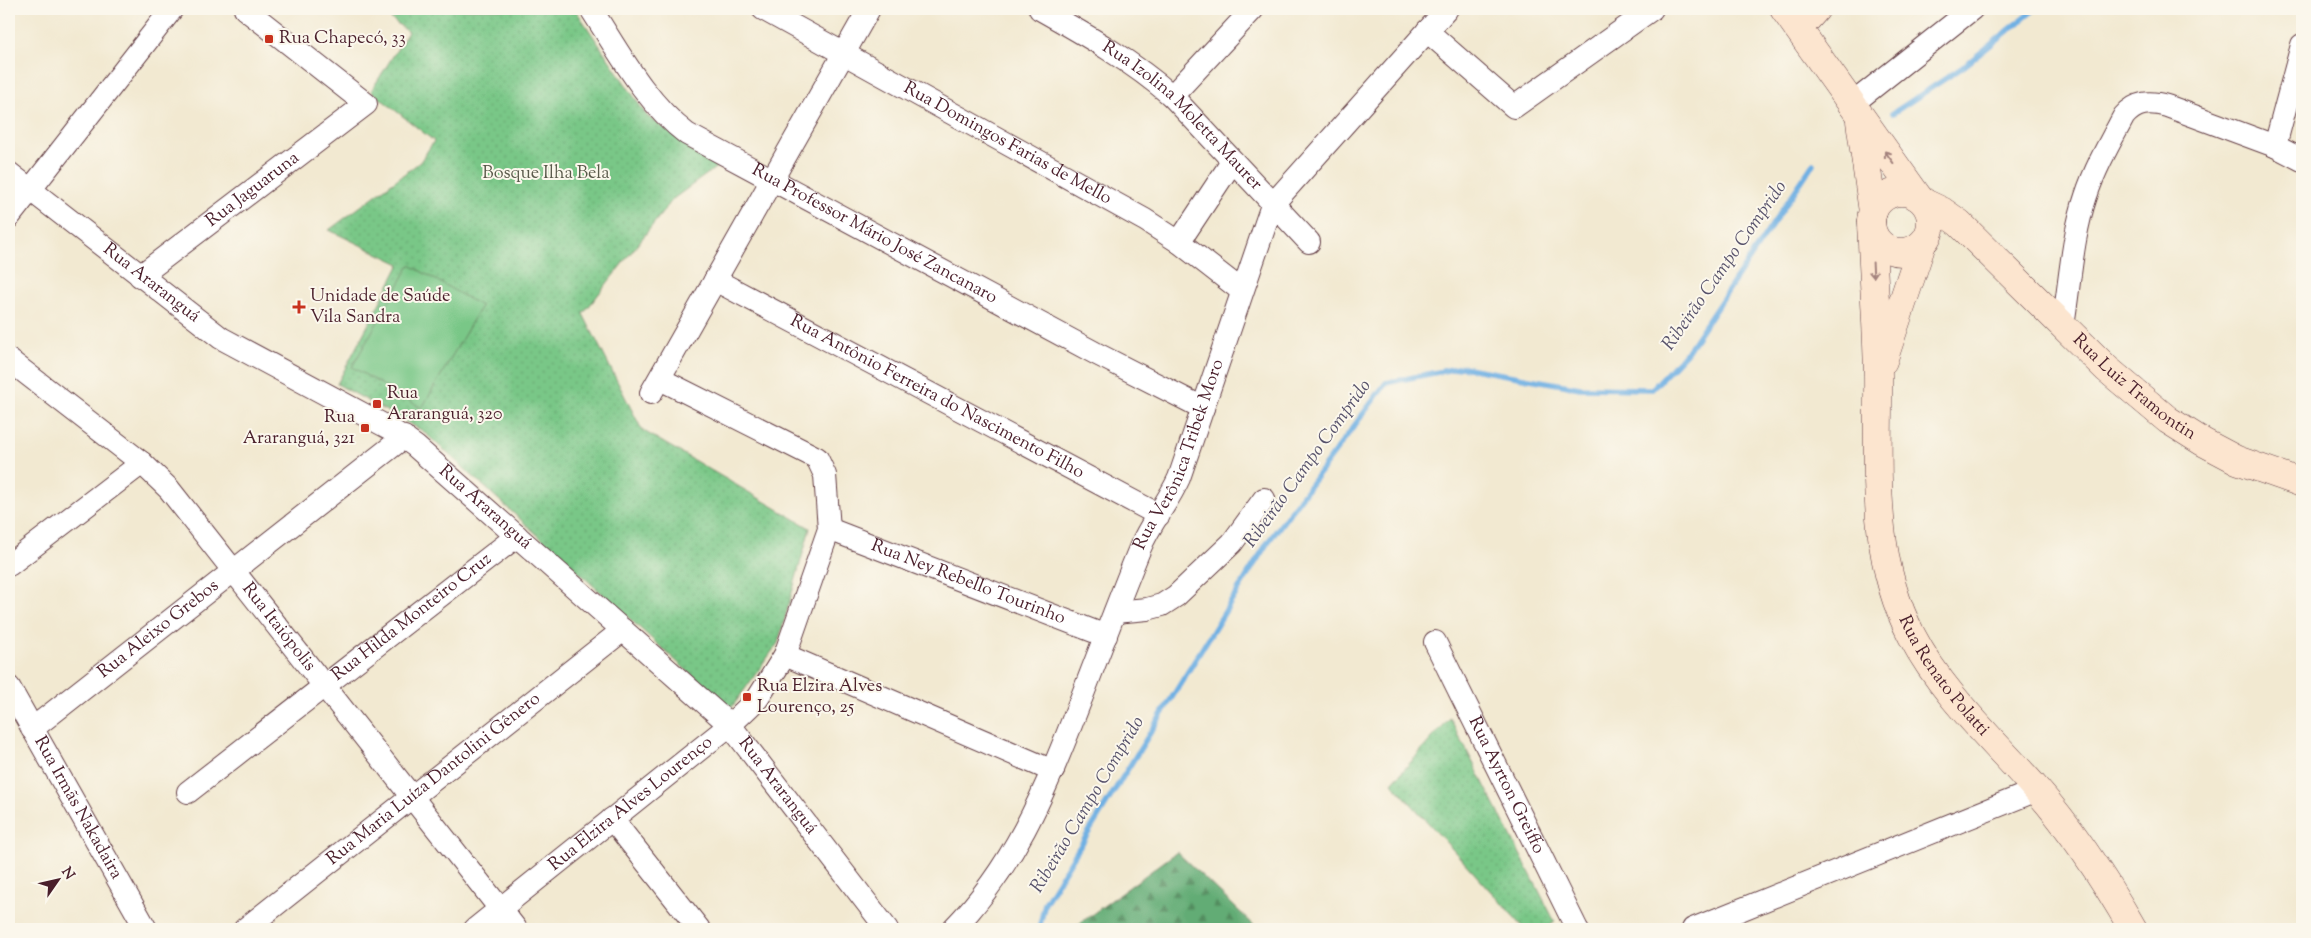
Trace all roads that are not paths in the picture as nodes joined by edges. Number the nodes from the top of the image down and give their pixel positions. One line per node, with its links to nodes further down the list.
1 (172, 9): 22 (street)
2 (245, 9): 31 (street, Rua Jaguaruna)
3 (591, 9): 21 (street, Rua Professor Mário José Zancanaro)
4 (764, 9): 14 (street, Rua Domingos Farias de Mello)
5 (869, 9): 14 (street)
6 (1040, 9): 15 (street, Rua Izolina Moletta Maurer)
7 (1253, 9): 15 (street)
8 (1447, 9): 12 (street, Rua Verônica Tribek Moro)
9 (1652, 9): 12 (street)
10 (1972, 9): 16 (street)
11 (1800, 15): 16 (main road, Rua Luiz Tramontin)
12 (1427, 31): 24 (street, Rua Verônica Tribek Moro)
13 (2302, 45): 17 (street)
14 (844, 54): 21 (street); 28 (street, Rua Domingos Farias de Mello)
15 (1172, 96): 19 (street, Rua Izolina Moletta Maurer)
16 (1856, 110): 23 (main road, Rua Luiz Tramontin, one-way to 16); 26 (main road, Rua Luiz Tramontin)
17 (2275, 146): 18 (street); 34 (street)
18 (2302, 160)
19 (1232, 162): 24 (street, Rua Izolina Moletta Maurer); 28 (street)
20 (9, 173): 22 (street, Rua Araranguá)
21 (772, 180): 32 (street); 37 (street, Rua Professor Mário José Zancanaro)
22 (30, 190): 25 (street); 31 (street, Rua Araranguá)
23 (1921, 200): 26 (main road); 27 (main road, Rua Renato Polatti); 30 (main road, Rua Luiz Tramontin)
24 (1272, 205): 29 (street, Rua Izolina Moletta Maurer); 33 (street, Rua Verônica Tribek Moro)
25 (9, 216)
26 (1872, 216): 27 (main road); 36 (main road, Rua Renato Polatti, one-way to 36)
27 (1925, 240): 30 (main road, Rua Luiz Tramontin); 36 (main road, Rua Renato Polatti)
28 (1179, 242): 33 (street, Rua Domingos Farias de Mello)
29 (1309, 242)
30 (1992, 254): 34 (main road, Rua Luiz Tramontin)
31 (140, 276): 38 (street, Rua Araranguá)
32 (715, 280): 42 (street, Rua Antônio Ferreira do Nascimento Filho); 43 (street)
33 (1242, 291): 37 (street, Rua Verônica Tribek Moro)
34 (2063, 325): 40 (main road, Rua Luiz Tramontin)
35 (9, 360): 39 (street, Rua Itaiópolis)
36 (1878, 375): 57 (main road, Rua Renato Polatti)
37 (1203, 408): 42 (street, Rua Verônica Tribek Moro)
38 (404, 437): 44 (street, Rua Araranguá); 46 (street, Rua Aleixo Grebos)
39 (142, 463): 45 (street); 46 (street, Rua Itaiópolis)
40 (2302, 483)
41 (1264, 499): 47 (street)
42 (1159, 515): 47 (street, Rua Verônica Tribek Moro)
43 (829, 529): 49 (street, Rua Ney Rebello Tourinho); 51 (street, Rua Elzira Alves Lourenço)
44 (517, 536): 48 (street, Rua Araranguá); 52 (street, Rua Hilda Monteiro Cruz)
45 (9, 565)
46 (233, 571): 52 (street, Rua Itaiópolis); 55 (street, Rua Aleixo Grebos)
47 (1115, 612): 49 (street, Rua Verônica Tribek Moro)
48 (623, 630): 54 (street, Rua Araranguá); 59 (street, Rua Maria Luíza Dantolini Gênero)
49 (1106, 636): 56 (street, Rua Verônica Tribek Moro)
50 (1434, 642): 69 (street, Rua Ayrton Greiffo)
51 (785, 655): 54 (street, Rua Elzira Alves Lourenço); 56 (street)
52 (324, 686): 58 (street, Rua Hilda Monteiro Cruz); 59 (street, Rua Itaiópolis)
53 (9, 687): 55 (street, Rua Irmãs Nakadaira)
54 (730, 724): 60 (street, Rua Elzira Alves Lourenço); 67 (street, Rua Araranguá)
55 (32, 729): 62 (street, Rua Irmãs Nakadaira)
56 (1053, 771): 68 (street, Rua Verônica Tribek Moro)
57 (2037, 790): 70 (street); 71 (main road, Rua Renato Polatti)
58 (188, 792)
59 (412, 797): 61 (street, Rua Itaiópolis); 63 (street, Rua Maria Luíza Dantolini Gênero)
60 (612, 819): 61 (street, Rua Elzira Alves Lourenço); 66 (street)
61 (500, 909): 64 (street, Rua Elzira Alves Lourenço); 65 (street, Rua Itaiópolis)
62 (146, 929)
63 (245, 929)
64 (475, 929)
65 (516, 929)
66 (699, 929)
67 (887, 929)
68 (953, 929)
69 (1577, 929)
70 (1692, 929)
71 (2131, 929)

